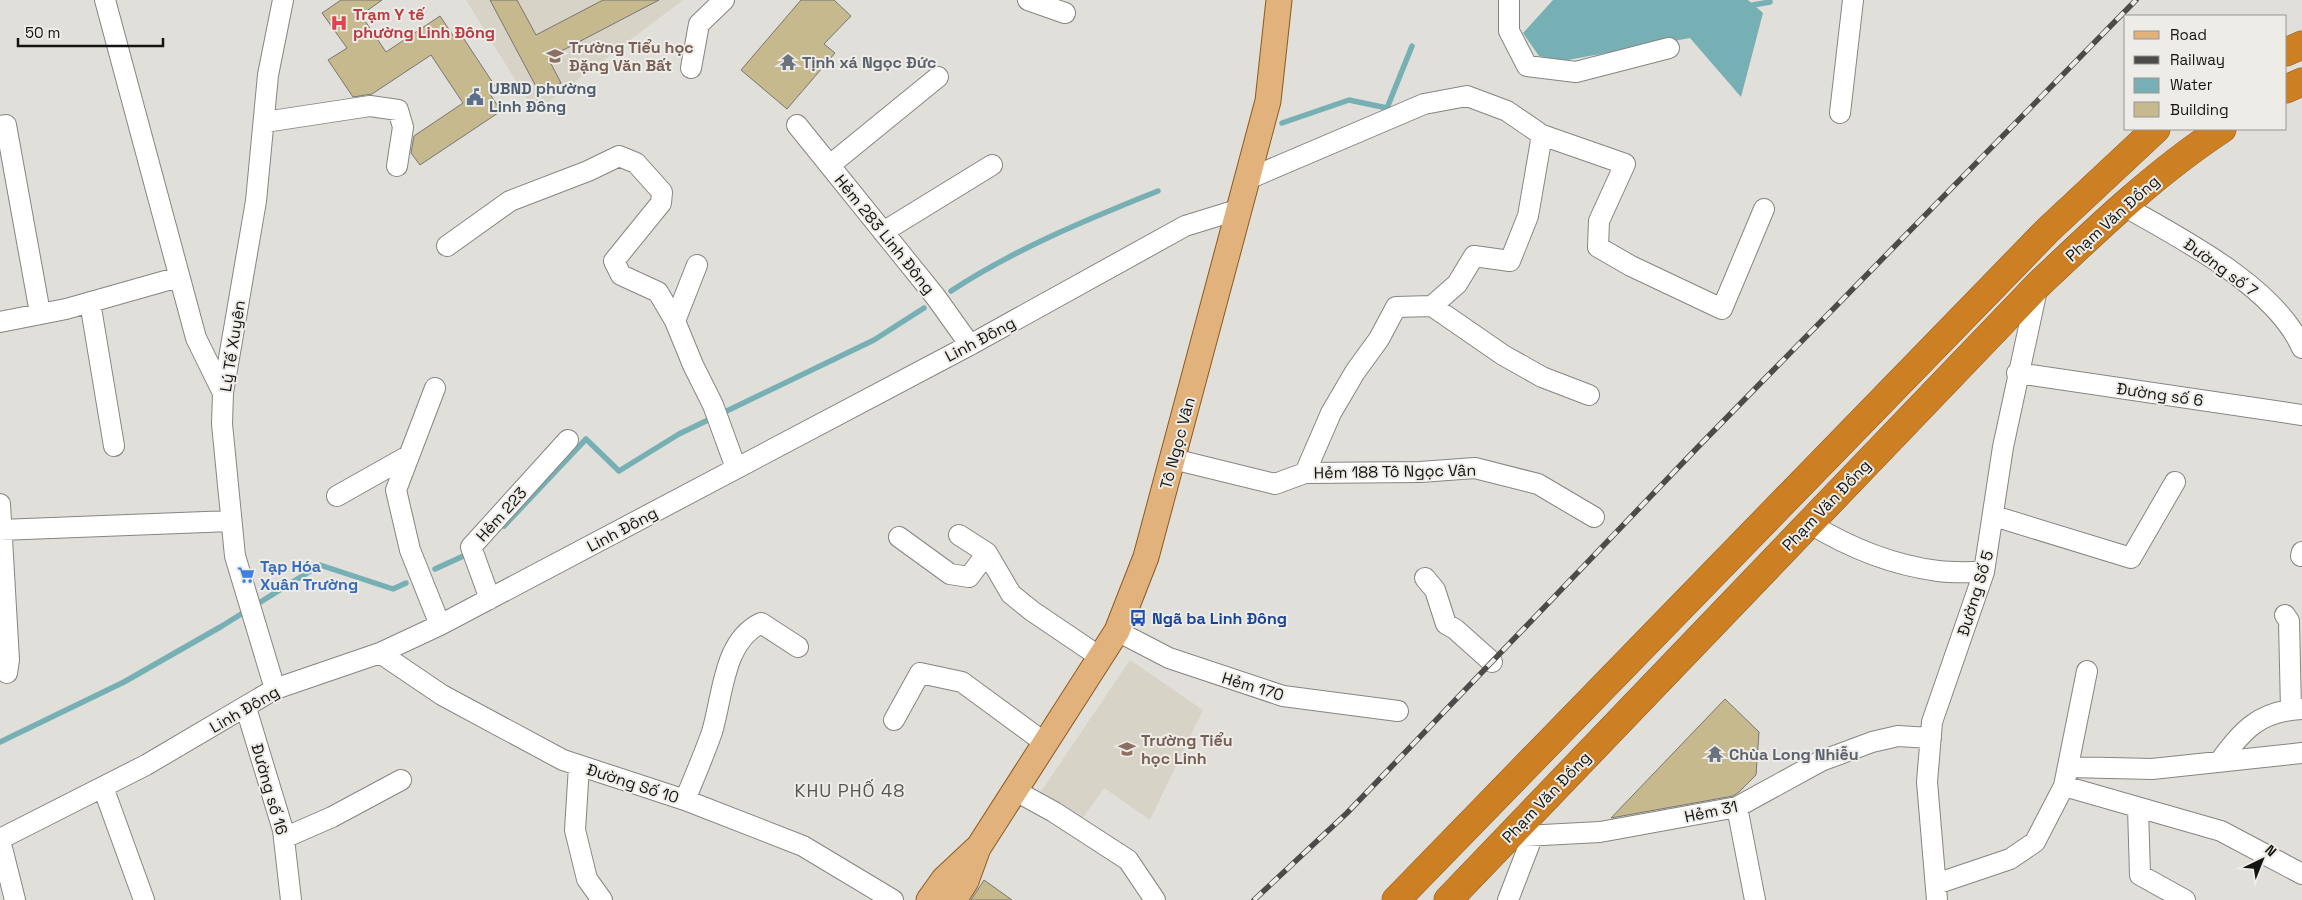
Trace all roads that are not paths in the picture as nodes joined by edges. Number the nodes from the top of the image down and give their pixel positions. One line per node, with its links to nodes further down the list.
1 (105, 0): 33 (street)
2 (283, 0): 17 (street, Lý Tế Xuyên)
3 (724, 0): 12 (street)
4 (1028, 0): 8 (street)
5 (1279, 0): 26 (main road, Tô Ngọc Vân)
6 (1509, 0): 10 (street)
7 (1853, 0): 16 (street)
8 (1065, 13)
9 (2302, 45): 11 (highway)
10 (1669, 48)
11 (2287, 52)
12 (691, 68)
13 (938, 77): 25 (street)
14 (2302, 82): 15 (highway)
15 (2287, 89)
16 (1840, 113)
17 (265, 122): 24 (street); 44 (street, Lý Tế Xuyên)
18 (797, 125): 25 (street, Hẻm 283 Linh Đông)
19 (0, 126): 37 (street)
20 (2155, 130): 110 (highway, Phạm Văn Đồng)
21 (2220, 130): 27 (highway, Phạm Văn Đồng)
22 (1542, 135): 26 (street); 29 (street); 36 (street)
23 (992, 164): 30 (street)
24 (398, 166)
25 (830, 166): 30 (street, Hẻm 283 Linh Đông)
26 (1248, 179): 28 (main road, Tô Ngọc Vân)
27 (2122, 205): 34 (highway, Phạm Văn Đồng); 41 (street, Đường số 7)
28 (1240, 209): 40 (street, Linh Đông); 50 (main road, Tô Ngọc Vân)
29 (1764, 209)
30 (883, 232): 40 (street, Hẻm 283 Linh Đông)
31 (447, 246): 38 (street)
32 (698, 265): 38 (street)
33 (179, 277): 35 (street); 44 (street)
34 (2038, 284): 42 (street, Đường Số 5); 59 (highway, Phạm Văn Đồng)
35 (90, 302): 37 (street); 48 (street)
36 (1432, 306): 45 (street); 52 (street)
37 (40, 313): 39 (street)
38 (675, 321): 51 (street)
39 (0, 322)
40 (970, 345): 51 (street, Linh Đông)
41 (2302, 348)
42 (2018, 373): 46 (street, Đường số 6); 56 (street, Đường Số 5)
43 (435, 388): 49 (street)
44 (224, 393): 58 (street, Lý Tế Xuyên)
45 (1589, 395)
46 (2302, 415)
47 (568, 440): 68 (street, Hẻm 223)
48 (114, 446)
49 (408, 456): 54 (street); 70 (street)
50 (1172, 458): 52 (street, Hẻm 188 Tô Ngọc Vân); 71 (main road, Tô Ngọc Vân)
51 (736, 468): 68 (street, Linh Đông)
52 (1305, 473): 57 (street, Hẻm 188 Tô Ngọc Vân)
53 (2175, 482): 56 (street)
54 (337, 496)
55 (0, 504): 60 (street)
56 (1994, 516): 66 (street, Đường Số 5)
57 (1594, 518)
58 (231, 521): 60 (street); 78 (street, Lý Tế Xuyên)
59 (1809, 523): 66 (street); 96 (highway, Phạm Văn Đồng)
60 (2, 530): 77 (street)
61 (959, 534): 63 (street)
62 (899, 536): 63 (street)
63 (987, 552): 74 (street)
64 (2302, 552): 65 (street)
65 (2302, 556)
66 (1984, 572): 83 (street, Đường Số 5)
67 (1425, 578): 75 (street)
68 (490, 599): 70 (street, Linh Đông)
69 (2285, 616): 80 (street)
70 (440, 625): 73 (street, Linh Đông)
71 (1117, 631): 74 (main road, Tô Ngọc Vân); 81 (street, Hẻm 170)
72 (798, 646): 93 (street)
73 (380, 653): 78 (street, Linh Đông); 87 (street, Đường Số 10)
74 (1100, 656): 84 (main road, Tô Ngọc Vân)
75 (1492, 662)
76 (2087, 671): 88 (street)
77 (6, 673)
78 (275, 689): 79 (street, Linh Đông)
79 (246, 708): 91 (street, Linh Đông); 97 (street, Đường số 16)
80 (2297, 710): 86 (street)
81 (1398, 711)
82 (894, 720): 84 (street)
83 (1931, 738): 94 (street, Hẻm 31); 101 (street, Đường Số 5)
84 (1045, 743): 92 (main road, Tô Ngọc Vân)
85 (2302, 753): 86 (street)
86 (2219, 762): 88 (street)
87 (579, 766): 93 (street, Đường Số 10); 105 (street)
88 (2070, 767): 90 (street)
89 (401, 780): 97 (street)
90 (2064, 786): 95 (street); 101 (street)
91 (104, 787): 98 (street, Linh Đông); 103 (street)
92 (1014, 790): 99 (main road, Tô Ngọc Vân); 109 (street)
93 (685, 800): 106 (street, Đường Số 10)
94 (1737, 807): 96 (street, Hẻm 31); 113 (street)
95 (2138, 808): 100 (street); 114 (street)
96 (1520, 836): 111 (highway, Phạm Văn Đồng); 112 (street)
97 (284, 838): 104 (street, Đường số 16)
98 (0, 839): 102 (street)
99 (978, 848): 107 (main road, Tô Ngọc Vân); 108 (main road, Tô Ngọc Vân)
100 (2302, 874)
101 (1936, 892)
102 (16, 900)
103 (144, 900)
104 (291, 900)
105 (602, 900)
106 (893, 900)
107 (929, 900)
108 (954, 900)
109 (1155, 900)
110 (1396, 900)
111 (1448, 900)
112 (1508, 900)
113 (1755, 900)
114 (2185, 900)

